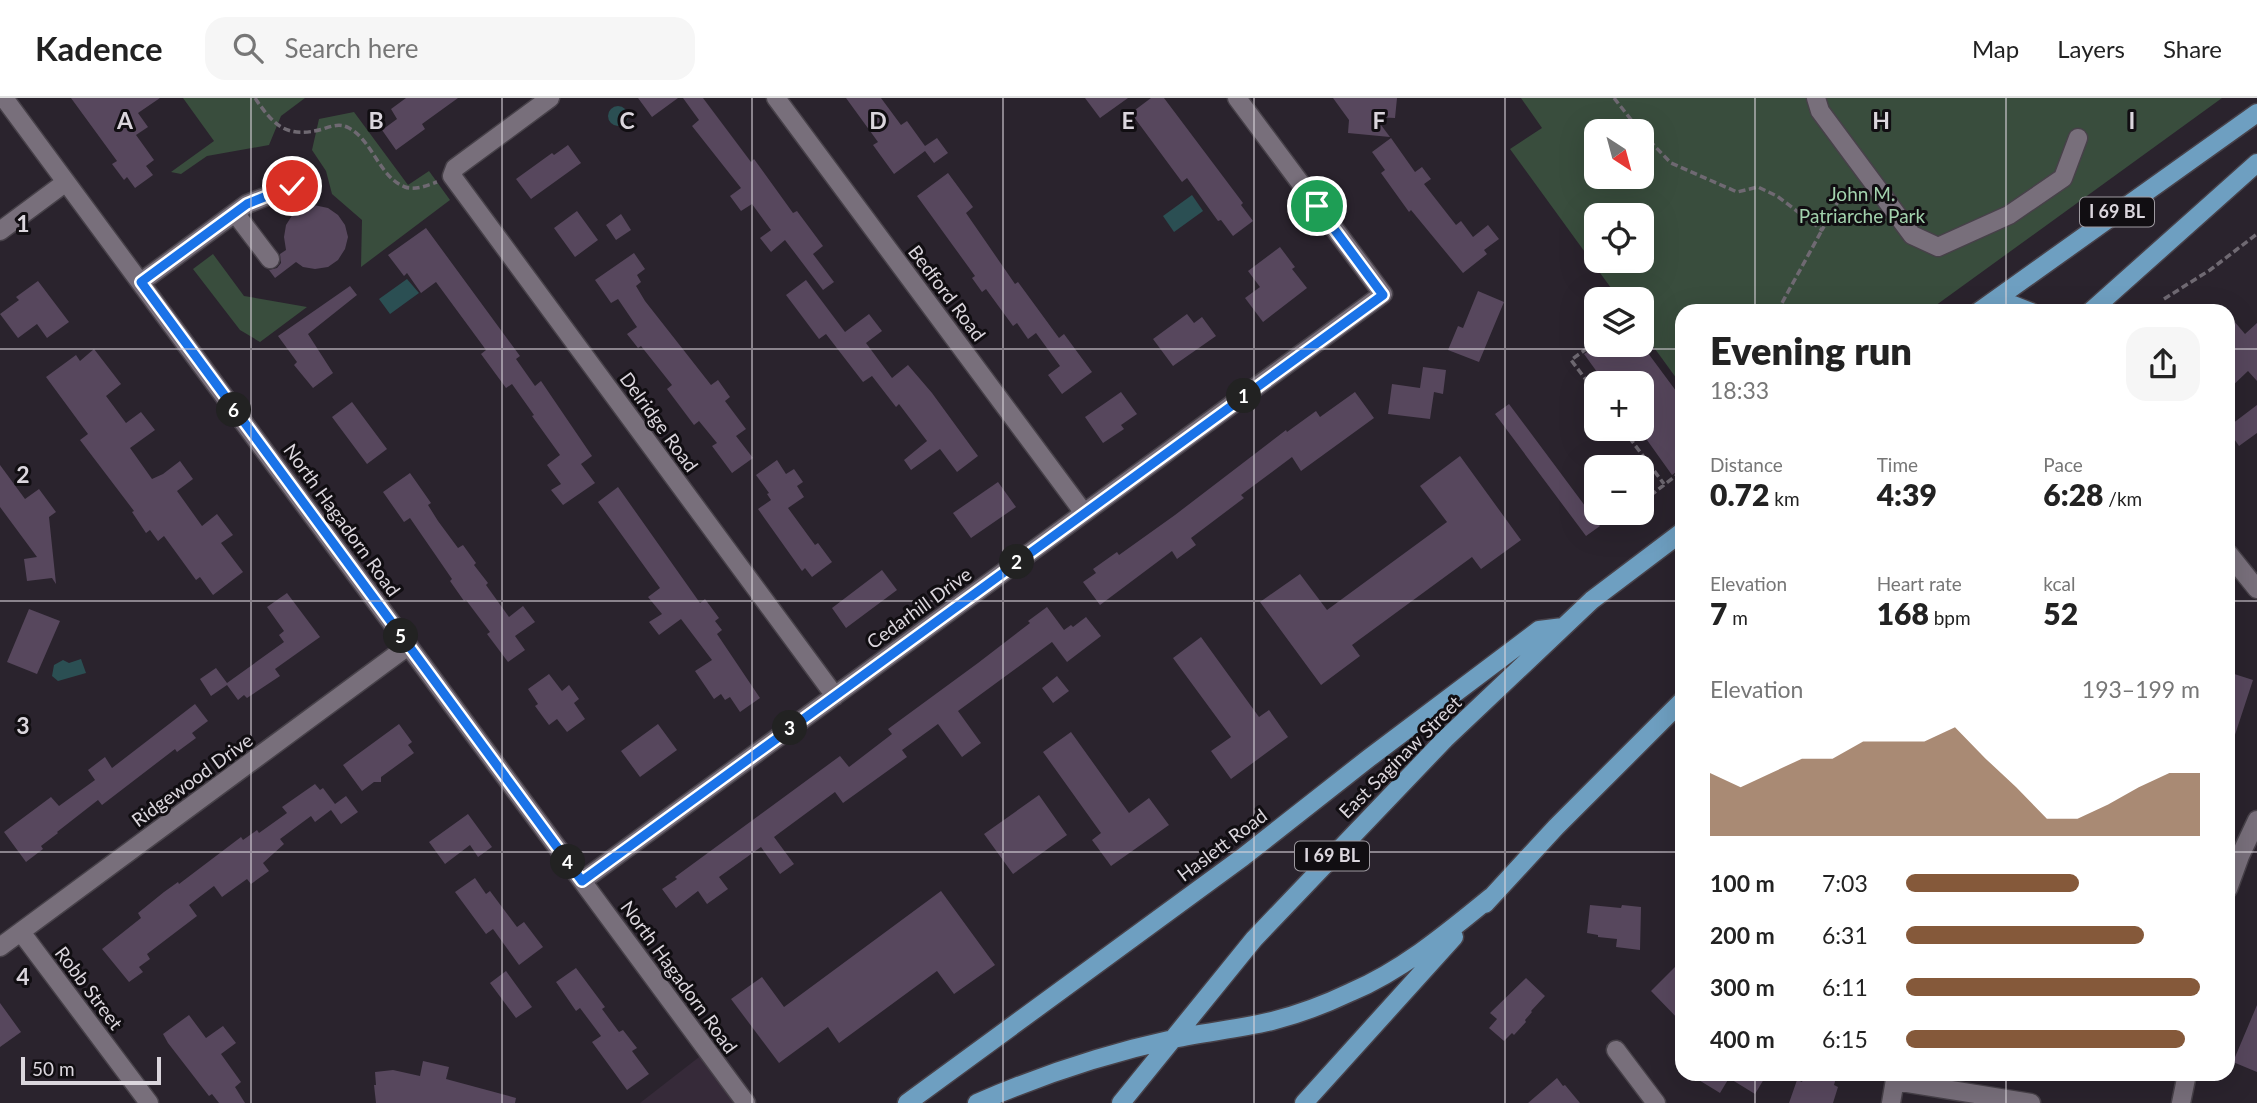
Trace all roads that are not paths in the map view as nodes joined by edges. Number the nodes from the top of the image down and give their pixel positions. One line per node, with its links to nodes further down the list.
1 (5, 98): 9 (street, North Hagadorn Road)
2 (550, 98): 23 (street, Delridge Road)
3 (776, 98): 17 (street, Bedford Road)
4 (1237, 98): 17 (street, Cedarhill Drive)
5 (1816, 98): 7 (street)
6 (2257, 113): 15 (main road, I 69 BL)
7 (2078, 138)
8 (2257, 163): 16 (main road, I 69 BL)
9 (66, 182): 12 (street); 14 (street, North Hagadorn Road)
10 (292, 186): 11 (street)
11 (235, 213): 13 (street); 14 (street)
12 (0, 231)
13 (270, 259)
14 (141, 282): 22 (street, North Hagadorn Road)
15 (1989, 304)
16 (2099, 304)
17 (1084, 513): 23 (street, Cedarhill Drive)
18 (1675, 539): 21 (main road, East Saginaw Street / I 69 BL)
19 (2235, 562): 20 (street)
20 (2257, 589)
21 (1563, 627): 31 (main road, East Saginaw Street / I 69 BL); 38 (main road, Haslett Road)
22 (408, 646): 27 (street, North Hagadorn Road); 29 (street, Ridgewood Drive)
23 (835, 696): 27 (street, Cedarhill Drive)
24 (1675, 708): 28 (main road)
25 (2257, 820): 26 (street)
26 (2235, 868)
27 (582, 881): 37 (street, North Hagadorn Road)
28 (1491, 897): 31 (main road); 41 (main road)
29 (21, 932): 30 (street, Ridgewood Drive); 36 (street, Robb Street)
30 (0, 947)
31 (1171, 1039): 39 (main road); 40 (main road, East Saginaw Street / I 69 BL)
32 (1616, 1050): 42 (street)
33 (1895, 1081): 43 (street)
34 (1911, 1081): 44 (street)
35 (2186, 1081): 45 (street)
36 (149, 1103)
37 (746, 1103)
38 (907, 1103)
39 (976, 1103)
40 (1121, 1103)
41 (1304, 1103)
42 (1656, 1103)
43 (1891, 1103)
44 (2031, 1103)
45 (2181, 1103)

